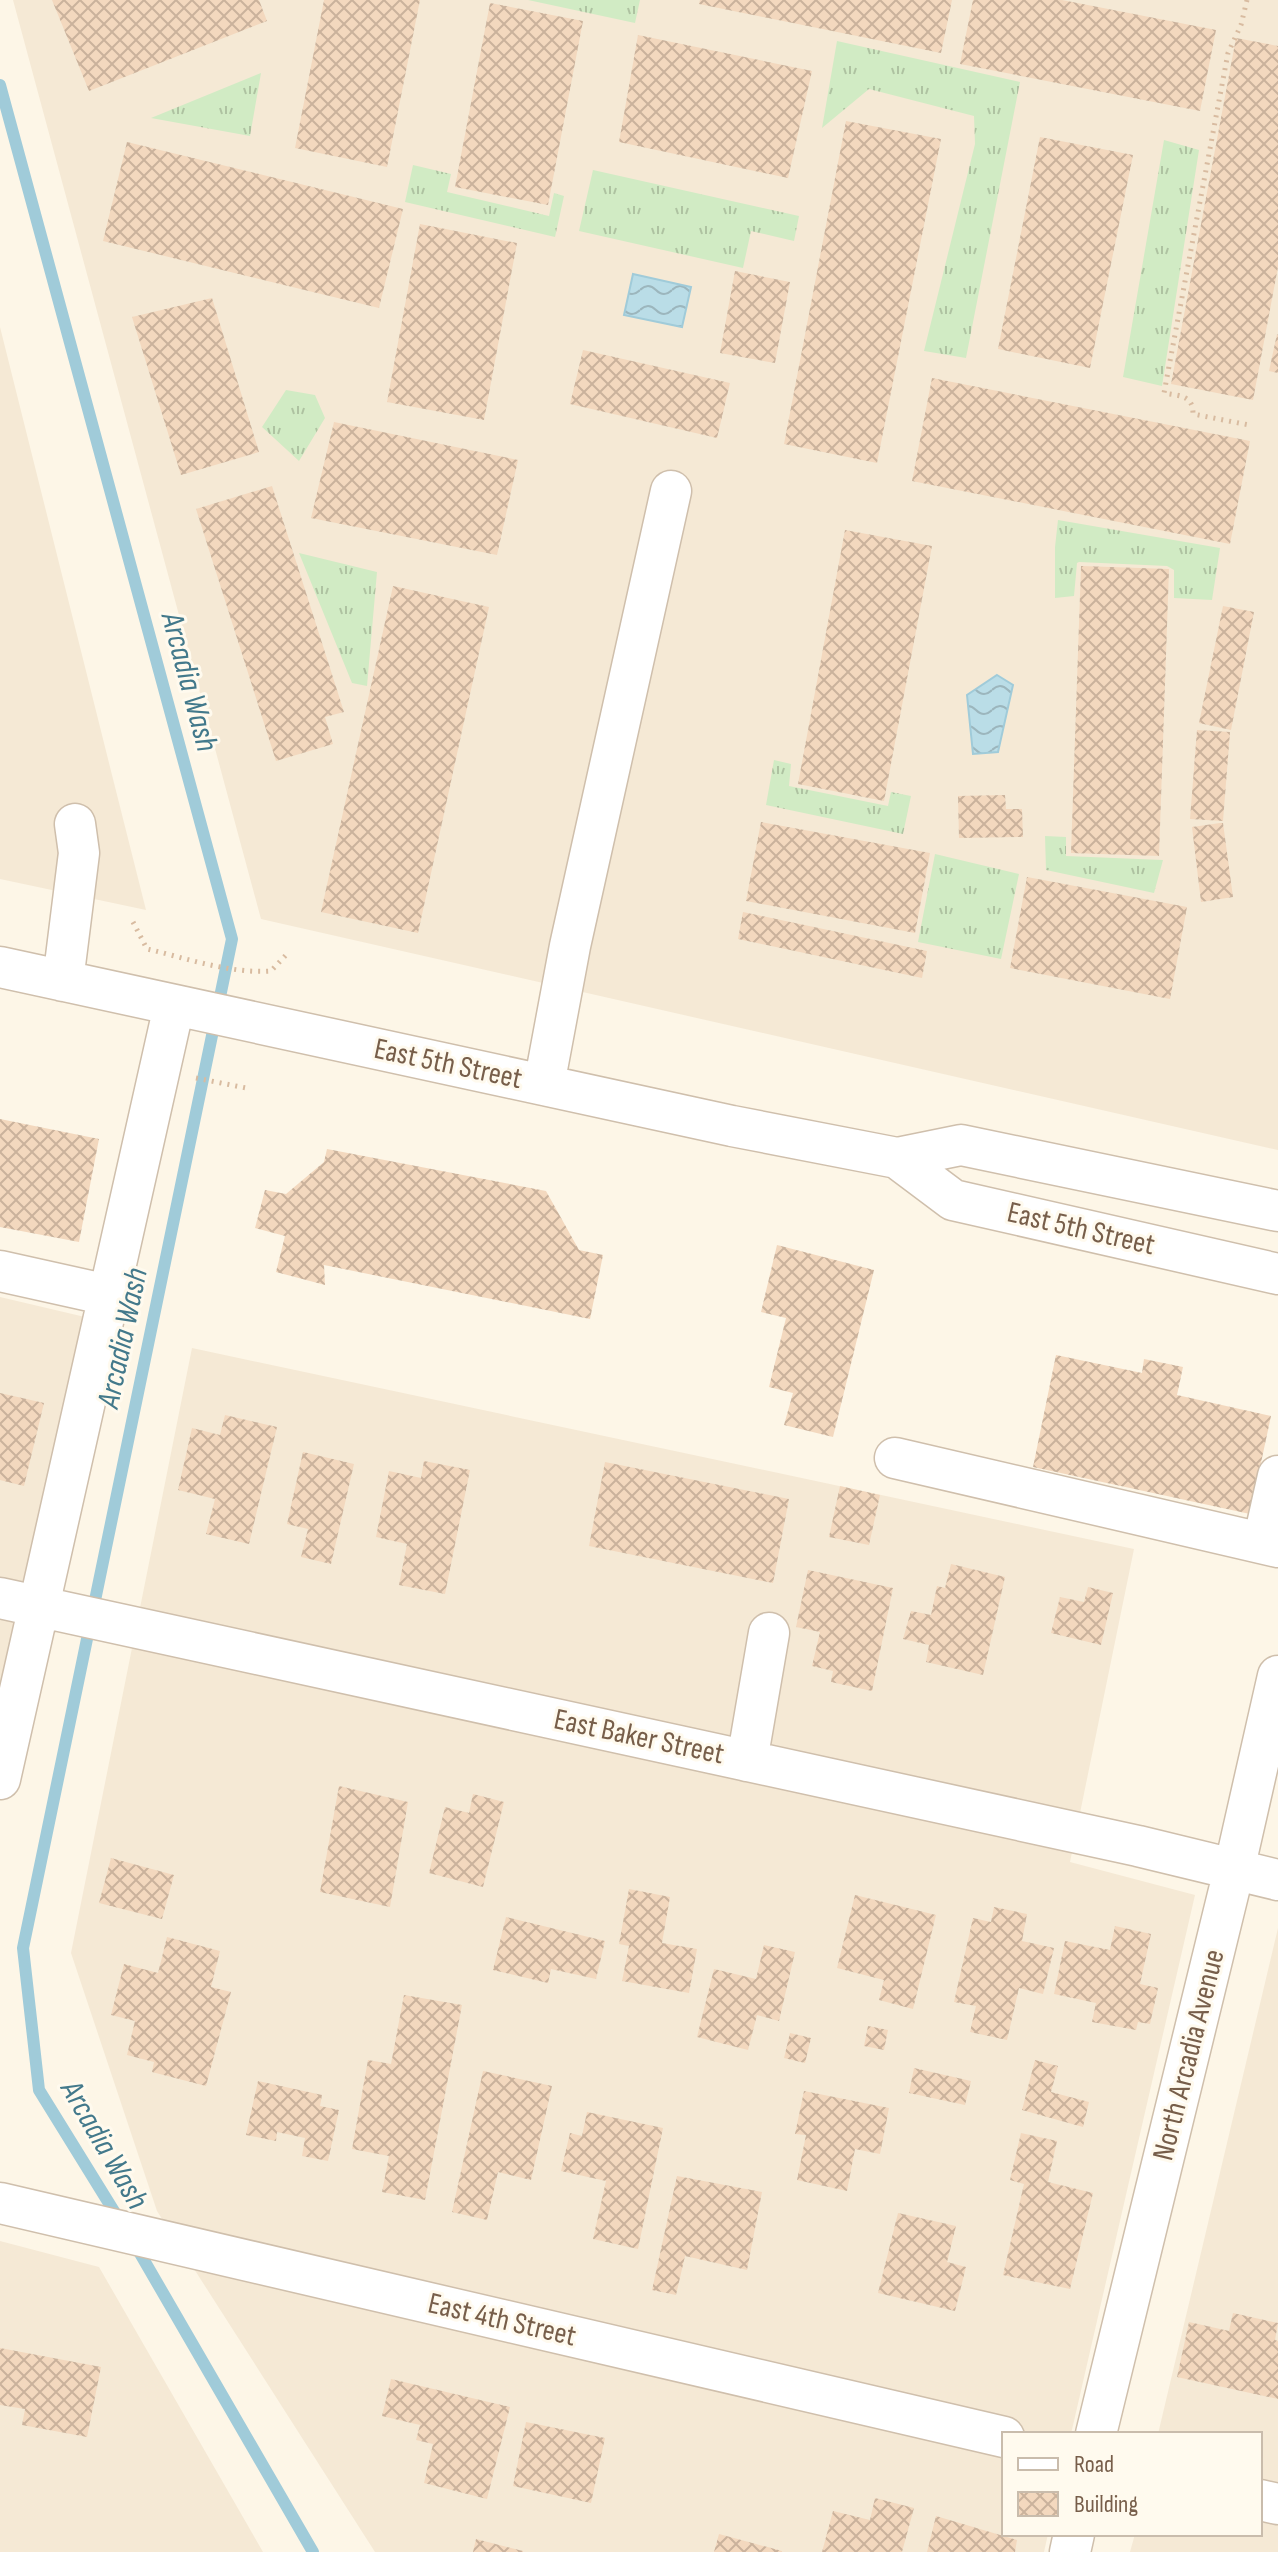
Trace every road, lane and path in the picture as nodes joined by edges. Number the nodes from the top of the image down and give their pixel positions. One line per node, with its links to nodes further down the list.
1 (1247, 0): 2 (path)
2 (1249, 425)
3 (671, 491): 11 (street)
4 (75, 824): 8 (street)
5 (133, 922): 6 (path)
6 (286, 955)
7 (0, 967): 8 (street, East 5th Street)
8 (63, 981): 9 (street, East 5th Street)
9 (184, 1008): 11 (street, East 5th Street); 18 (street)
10 (194, 1077): 12 (path)
11 (544, 1085): 13 (street, East 5th Street)
12 (246, 1088)
13 (897, 1158): 14 (street, East 5th Street); 17 (street, East 5th Street)
14 (1259, 1201): 15 (street, East 5th Street)
15 (1278, 1211)
16 (0, 1271): 18 (street)
17 (1278, 1274)
18 (108, 1295): 23 (street)
19 (895, 1458): 21 (street)
20 (1278, 1476): 21 (street)
21 (1271, 1545)
22 (0, 1598): 23 (street, East Baker Street)
23 (39, 1607): 26 (street, East Baker Street); 27 (street)
24 (769, 1633): 26 (street)
25 (1278, 1676): 28 (street, North Arcadia Avenue)
26 (747, 1761): 28 (street, East Baker Street)
27 (0, 1779)
28 (1234, 1870): 29 (street, East Baker Street); 31 (street, North Arcadia Avenue)
29 (1278, 1880)
30 (0, 2203): 32 (street, East 4th Street)
31 (1096, 2432)
32 (1002, 2437)

